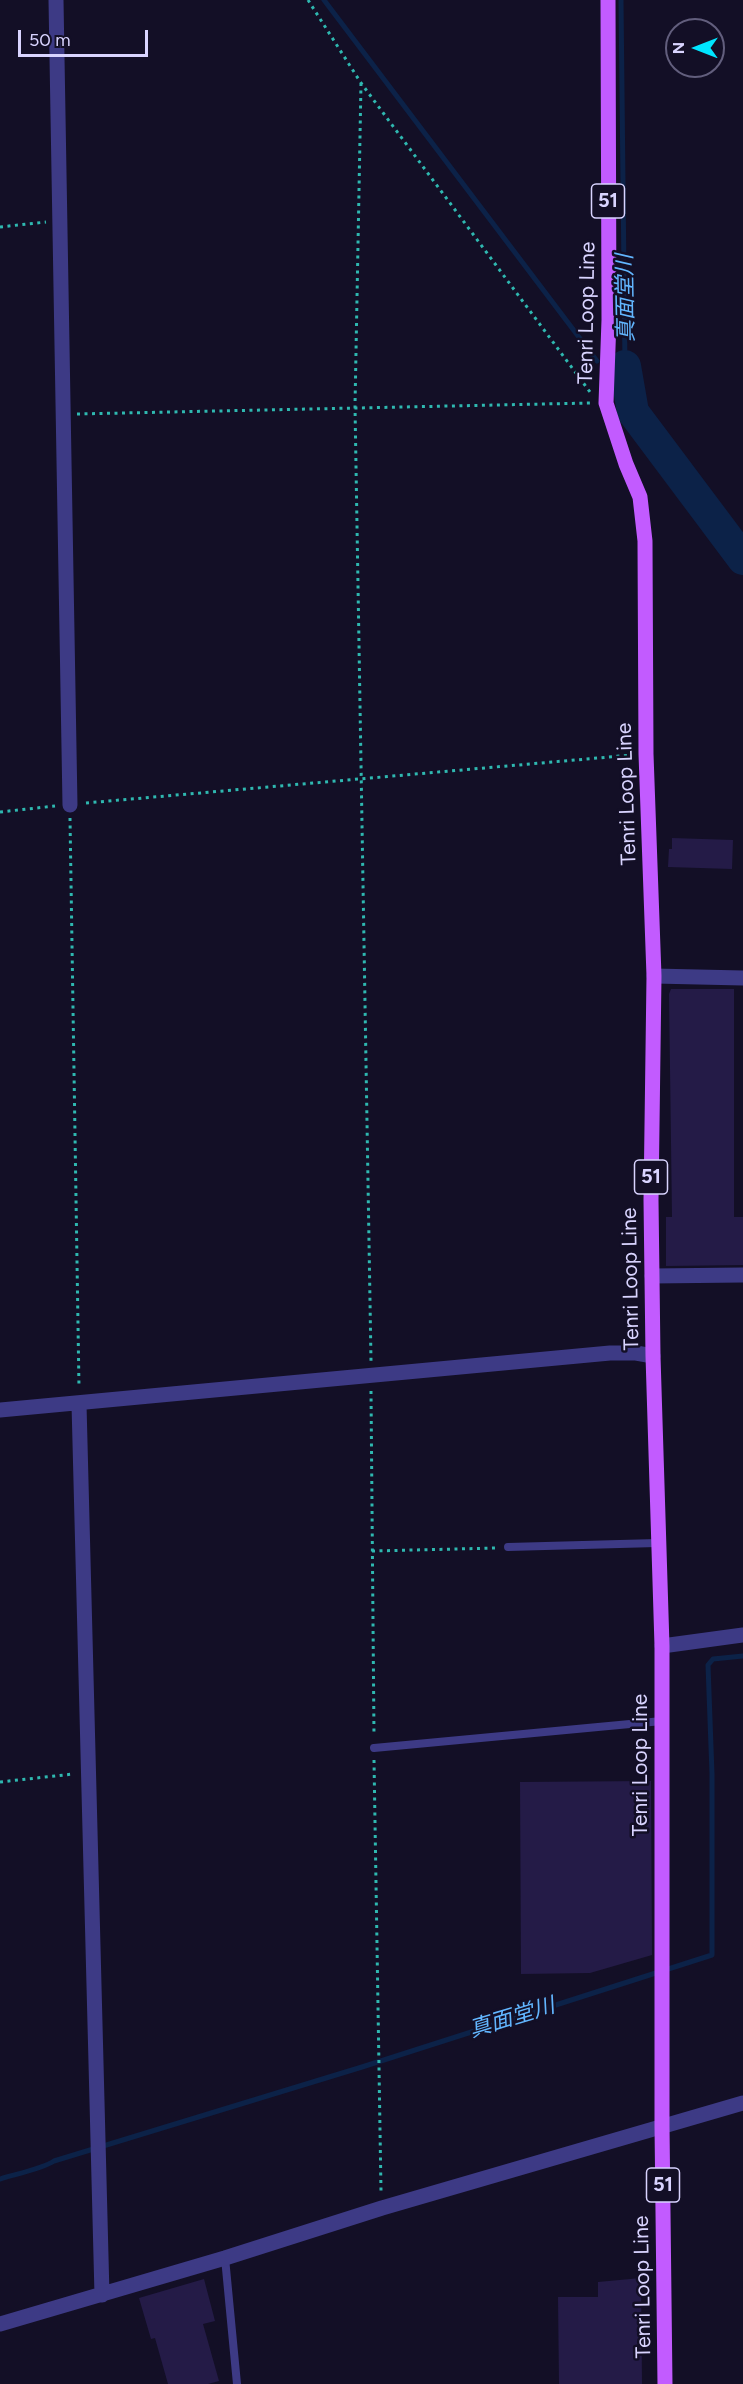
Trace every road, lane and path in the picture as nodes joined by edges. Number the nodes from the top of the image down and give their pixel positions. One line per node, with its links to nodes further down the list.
1 (56, 0): 5 (street)
2 (308, 0): 4 (path)
3 (608, 0): 7 (main road, Tenri Loop Line / 51)
4 (361, 82): 7 (path); 8 (path)
5 (59, 220): 6 (path); 9 (street)
6 (0, 227)
7 (602, 403): 8 (path); 10 (main road, Tenri Loop Line / 51)
8 (355, 406): 9 (path); 11 (path)
9 (64, 415): 12 (street)
10 (646, 754): 11 (path); 14 (main road, Tenri Loop Line / 51)
11 (361, 778): 12 (path); 19 (path)
12 (70, 805): 13 (path); 20 (path)
13 (0, 812)
14 (654, 976): 15 (street); 17 (main road, Tenri Loop Line / 51)
15 (743, 978)
16 (743, 1275): 17 (street)
17 (652, 1276): 18 (main road, Tenri Loop Line / 51)
18 (653, 1356): 19 (street); 22 (main road, Tenri Loop Line / 51)
19 (371, 1376): 20 (street); 24 (path)
20 (80, 1404): 21 (street); 29 (street)
21 (0, 1410)
22 (657, 1543): 23 (lane); 26 (main road, Tenri Loop Line / 51)
23 (508, 1547): 24 (path)
24 (371, 1551): 28 (path)
25 (743, 1635): 26 (street)
26 (662, 1646): 27 (main road, Tenri Loop Line / 51)
27 (662, 1721): 28 (lane); 32 (main road, Tenri Loop Line / 51)
28 (374, 1748): 33 (path)
29 (89, 1772): 30 (path); 35 (street)
30 (0, 1782)
31 (743, 2103): 32 (street)
32 (662, 2126): 33 (street); 38 (main road, Tenri Loop Line / 51)
33 (382, 2208): 34 (street)
34 (225, 2258): 35 (street); 37 (lane)
35 (102, 2295): 36 (street)
36 (0, 2324)
37 (237, 2384)
38 (665, 2384)

